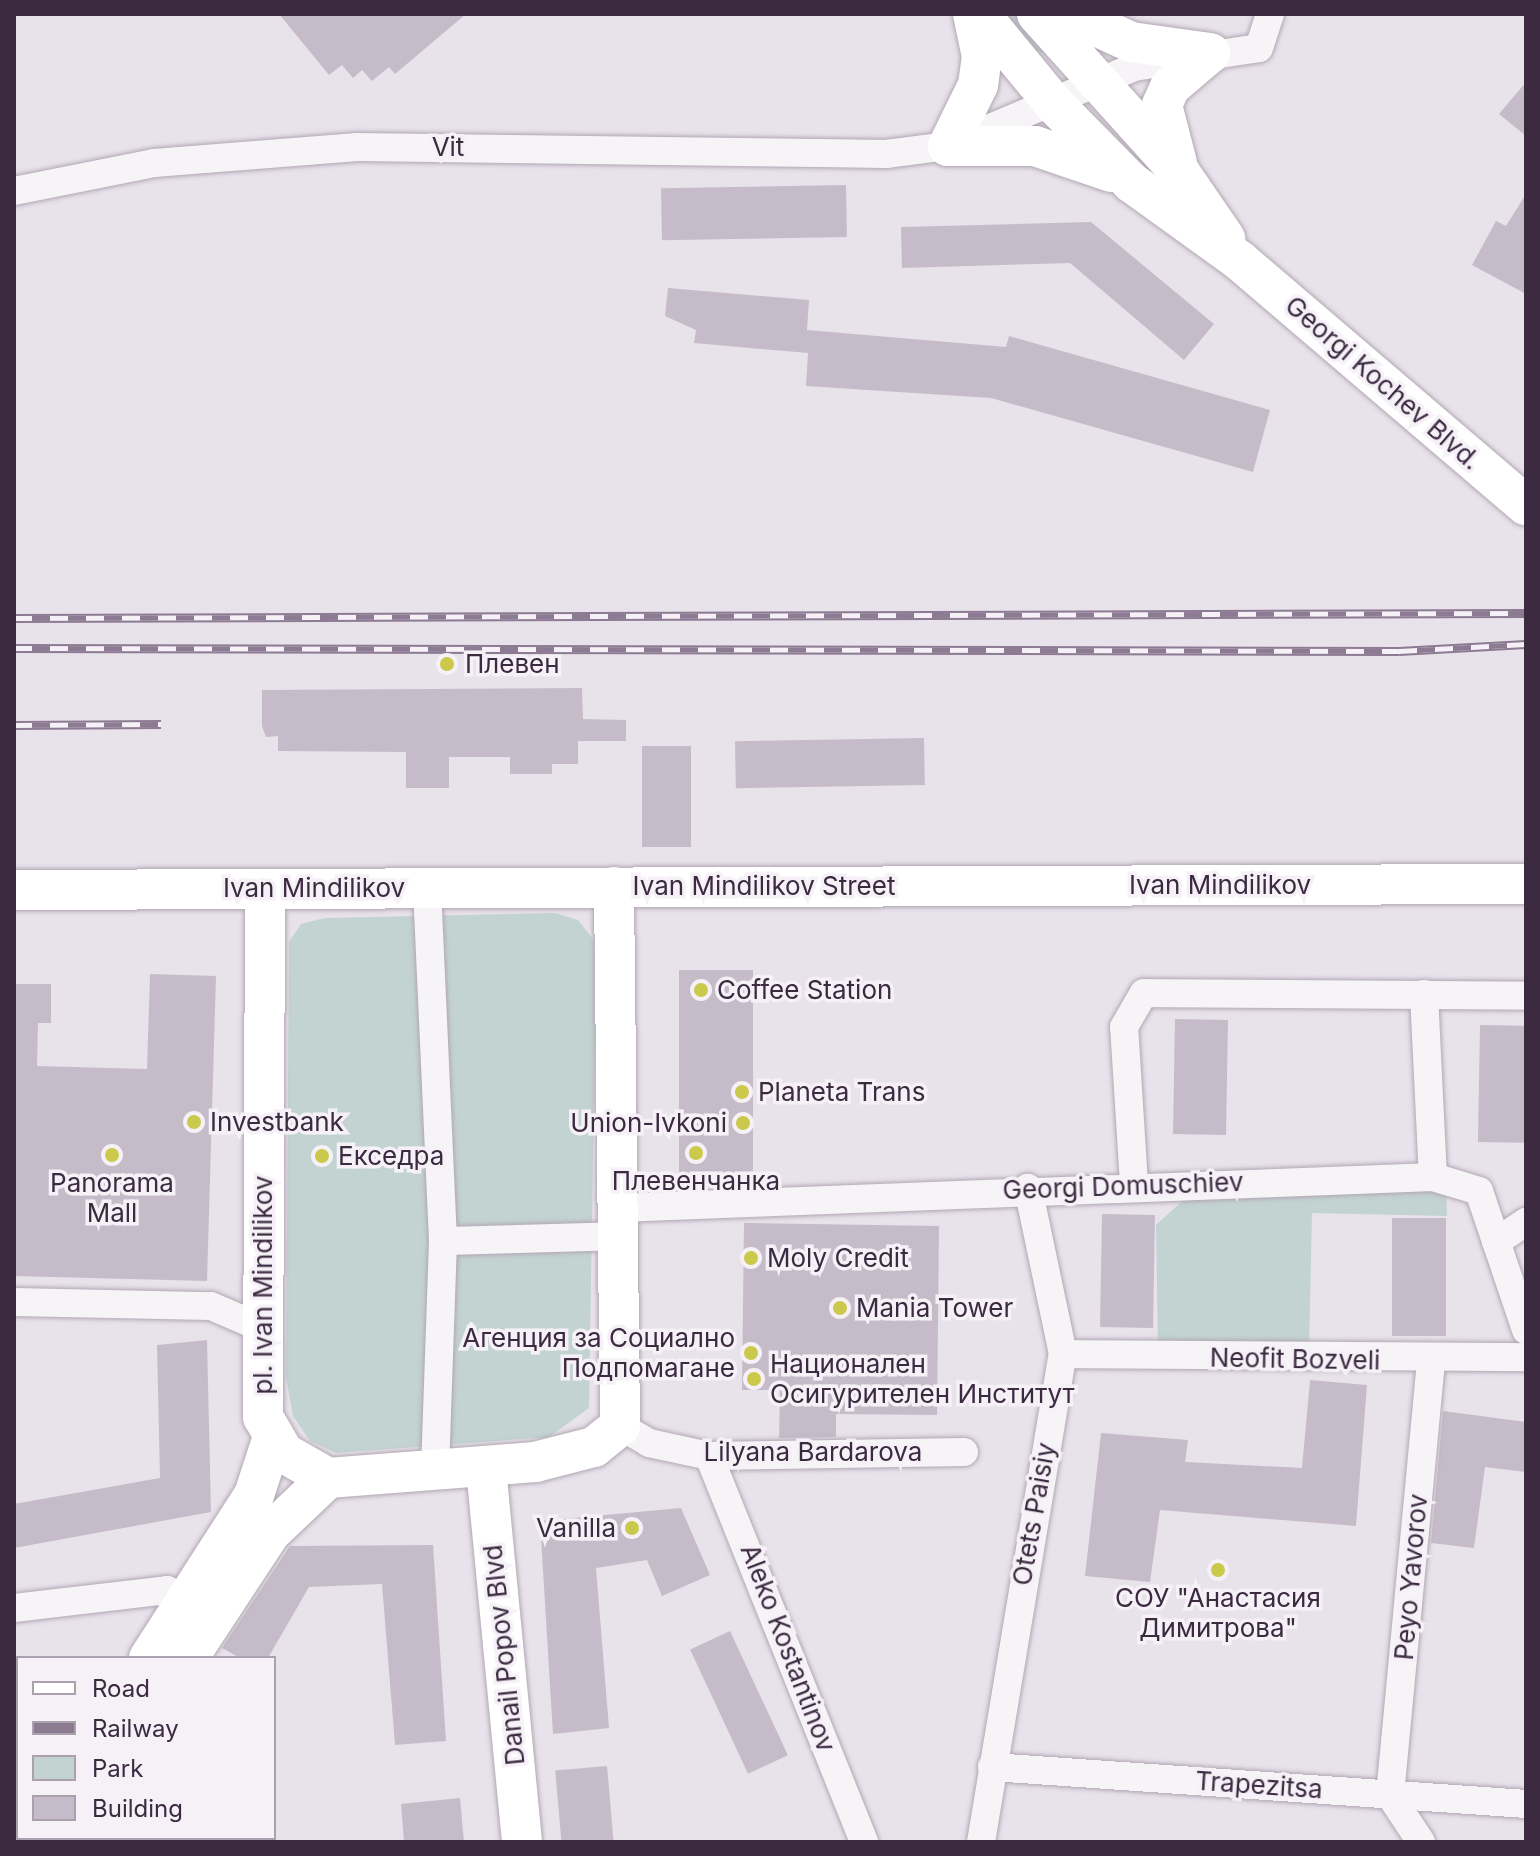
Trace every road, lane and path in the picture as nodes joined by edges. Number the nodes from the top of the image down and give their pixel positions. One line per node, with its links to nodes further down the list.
1 (973, 14): 9 (street)
2 (980, 14): 8 (street, Georgi Kochev Blvd.)
3 (1037, 14): 7 (street, Georgi Kochev Blvd.)
4 (1070, 14): 6 (street)
5 (1270, 14): 6 (street)
6 (1210, 53): 7 (street); 10 (street)
7 (1098, 81): 8 (street); 10 (street, Georgi Kochev Blvd.)
8 (1053, 103): 9 (street); 11 (street, Georgi Kochev Blvd.)
9 (948, 146): 11 (street); 12 (street)
10 (1181, 174): 13 (street, Georgi Kochev Blvd.)
11 (1132, 183): 13 (street, Georgi Kochev Blvd.)
12 (14, 191)
13 (1240, 261): 14 (street, Georgi Kochev Blvd.)
14 (1526, 505)
15 (1526, 884): 16 (street, Ivan Mindilikov Street)
16 (614, 887): 17 (street, Ivan Mindilikov); 25 (street)
17 (427, 888): 18 (street, Ivan Mindilikov); 27 (street)
18 (265, 889): 19 (street, Ivan Mindilikov); 30 (street, pl. Ivan Mindilikov)
19 (14, 890)
20 (1424, 994): 21 (street); 22 (street); 23 (street)
21 (1526, 996)
22 (1433, 1177): 23 (street, Georgi Domuschiev); 28 (street, Georgi Domuschiev)
23 (1134, 1184): 24 (street, Georgi Domuschiev)
24 (1028, 1188): 25 (street, Georgi Domuschiev); 32 (street, Otets Paisiy)
25 (618, 1222): 27 (street, Georgi Domuschiev); 35 (street)
26 (1526, 1222): 28 (street)
27 (443, 1241): 40 (street)
28 (1496, 1242): 31 (street, Georgi Domuschiev)
29 (14, 1302): 30 (street)
30 (262, 1328): 36 (street, pl. Ivan Mindilikov)
31 (1526, 1330)
32 (1063, 1354): 34 (street, Neofit Bozveli); 46 (street, Otets Paisiy)
33 (1526, 1357): 34 (street, Neofit Bozveli)
34 (1431, 1360): 47 (street, Peyo Yavorov)
35 (620, 1426): 38 (street, Lilyana Bardarova); 39 (street)
36 (273, 1437): 41 (street, pl. Ivan Mindilikov); 42 (street)
37 (964, 1452): 38 (street, Lilyana Bardarova)
38 (709, 1456): 50 (street, Aleko Kostantinov)
39 (486, 1468): 40 (street); 49 (street, Danail Popov Blvd)
40 (435, 1472): 41 (street)
41 (328, 1478): 42 (street)
42 (202, 1606): 43 (street); 44 (street); 45 (street)
43 (14, 1608)
44 (151, 1656)
45 (189, 1656)
46 (992, 1767): 47 (street, Trapezitsa); 51 (street, Otets Paisiy)
47 (1390, 1795): 48 (street, Trapezitsa); 52 (street)
48 (1526, 1804)
49 (522, 1842)
50 (864, 1842)
51 (981, 1842)
52 (1421, 1842)

